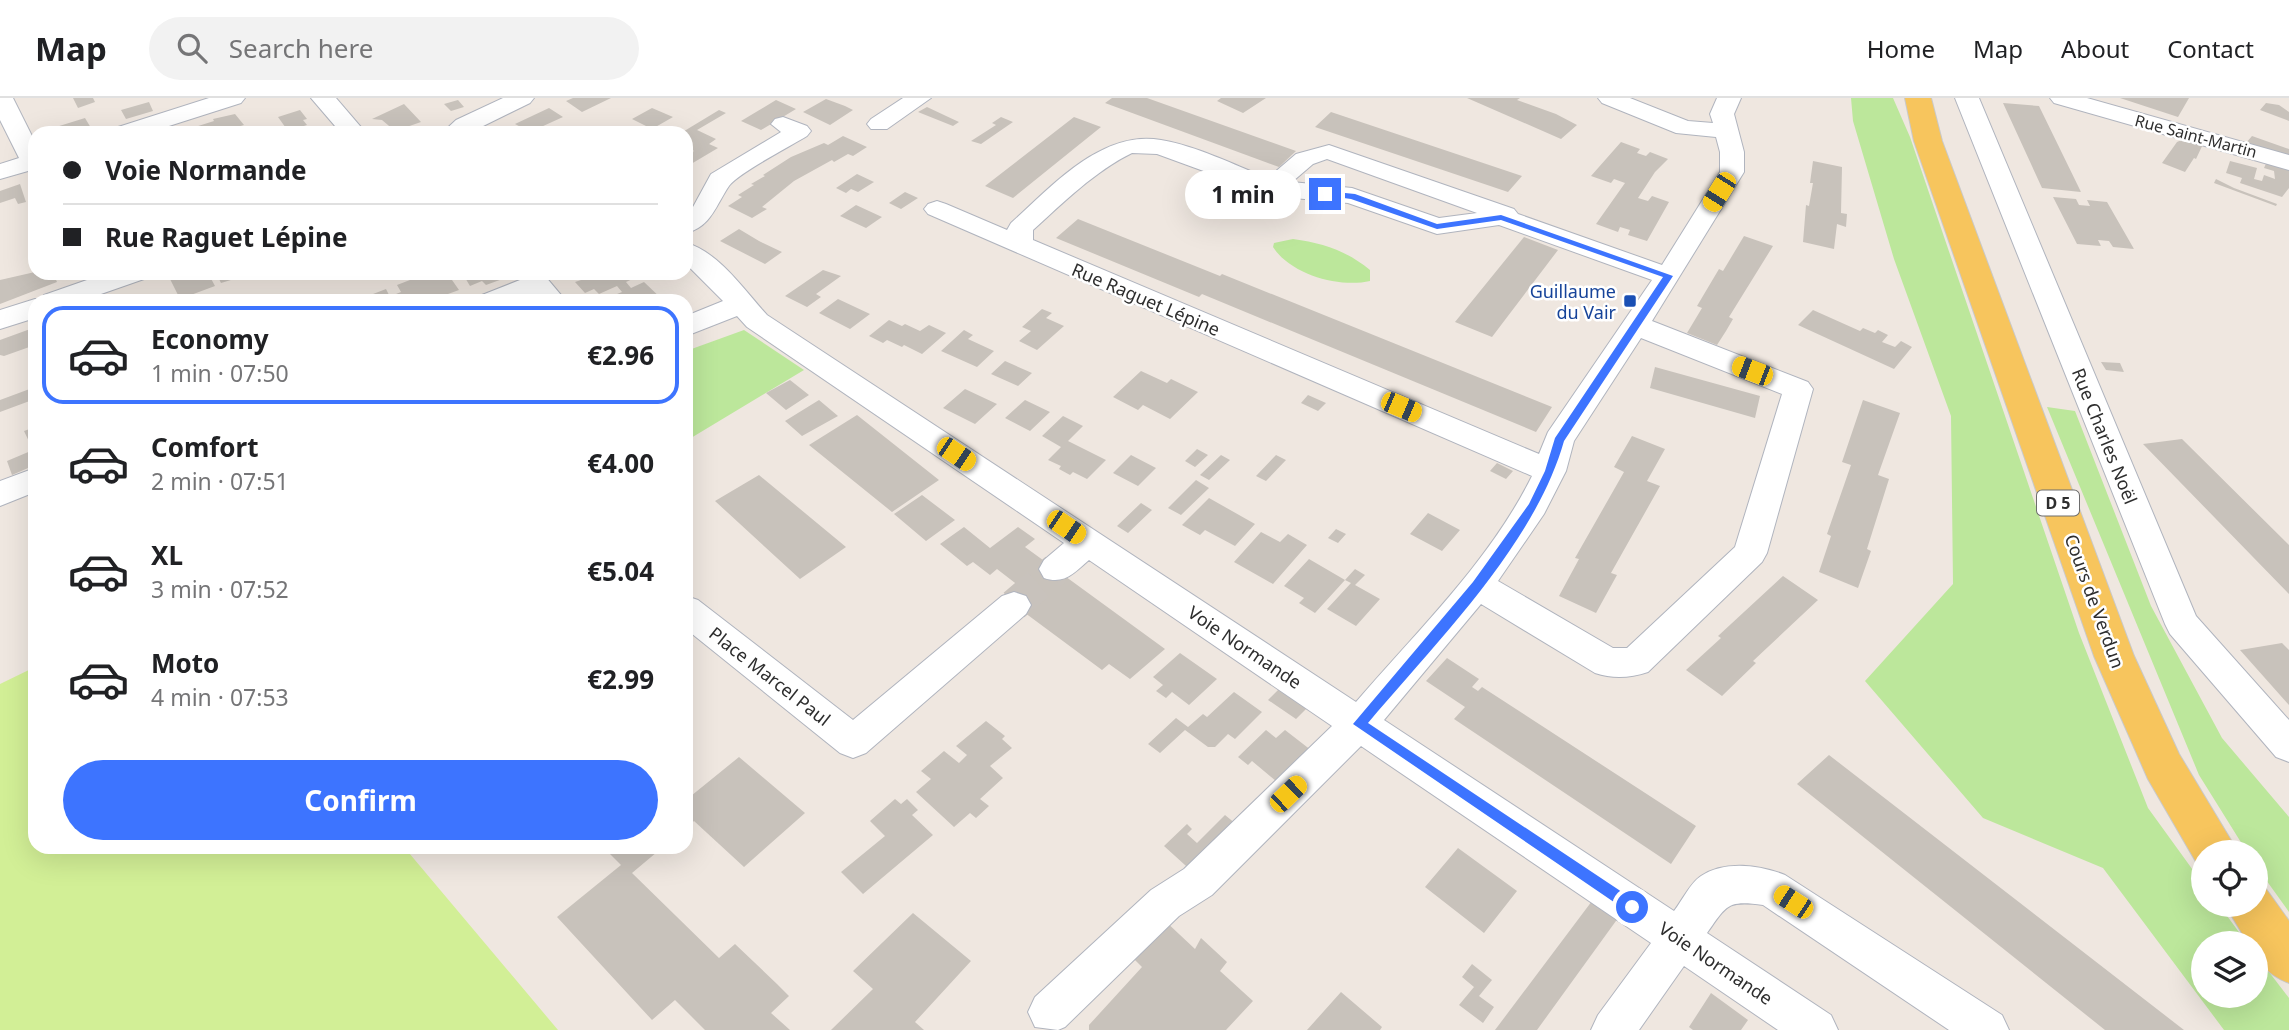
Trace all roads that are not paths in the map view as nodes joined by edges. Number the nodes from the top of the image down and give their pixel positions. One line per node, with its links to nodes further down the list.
1 (1, 98): 19 (street)
2 (233, 98): 14 (street)
3 (323, 98): 15 (street)
4 (522, 98): 16 (street)
5 (919, 98): 13 (street)
6 (1610, 98): 17 (street)
7 (1729, 98): 17 (street)
8 (1906, 98): 18 (main road, Cours de Verdun / D 5)
9 (1918, 98): 18 (main road, Cours de Verdun / D 5)
10 (1967, 98): 48 (street, Rue Charles Noël)
11 (2062, 98): 21 (street, Rue Saint-Martin)
12 (783, 124): 25 (street)
13 (879, 124)
14 (145, 126)
15 (348, 126)
16 (482, 126)
17 (1727, 131): 29 (street)
18 (1928, 141): 49 (main road, Cours de Verdun / D 5)
19 (28, 150)
20 (28, 163): 22 (street)
21 (2289, 163)
22 (0, 172)
23 (1272, 188): 26 (street); 26 (street); 27 (street)
24 (937, 209): 27 (street, Rue Raguet Lépine)
25 (693, 219)
26 (1512, 221): 29 (street)
27 (1027, 249): 39 (street, Rue Raguet Lépine)
28 (693, 256): 34 (street, Voie Normande)
29 (1668, 276): 38 (street)
30 (114, 280): 31 (street)
31 (74, 294)
32 (508, 294): 33 (street)
33 (546, 294)
34 (741, 304): 37 (street); 42 (street, Voie Normande)
35 (28, 310): 36 (street)
36 (0, 320)
37 (693, 324)
38 (1636, 325): 39 (street); 44 (street)
39 (1550, 471): 44 (street)
40 (28, 482): 41 (street)
41 (0, 494)
42 (1088, 542): 43 (street); 47 (street, Voie Normande)
43 (1056, 569)
44 (1477, 585): 47 (street)
45 (1014, 605): 46 (street, Place Marcel Paul)
46 (693, 616)
47 (1359, 724): 51 (street, Voie Normande); 53 (street)
48 (2289, 746)
49 (2208, 840)
50 (2258, 917): 52 (main road)
51 (1678, 937): 54 (street); 55 (street, Voie Normande); 56 (street)
52 (2289, 960)
53 (1050, 1012)
54 (1613, 1030)
55 (1816, 1030)
56 (1987, 1030)

